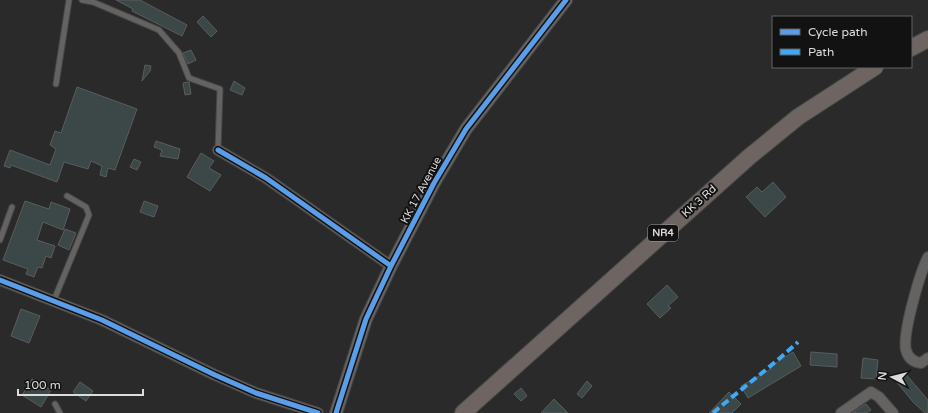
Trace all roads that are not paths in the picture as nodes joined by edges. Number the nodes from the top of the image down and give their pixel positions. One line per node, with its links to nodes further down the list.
1 (69, 0): 7 (lane)
2 (82, 0): 8 (lane)
3 (566, 0): 13 (street, KK 17 Avenue)
4 (928, 39): 5 (highway)
5 (912, 47)
6 (873, 68): 21 (highway, KK 3 Rd / NR4)
7 (56, 84)
8 (218, 150): 13 (street)
9 (66, 196): 15 (lane)
10 (12, 207): 11 (lane)
11 (0, 240)
12 (928, 257): 16 (street)
13 (391, 266): 20 (street, KK 17 Avenue)
14 (0, 280): 15 (street)
15 (54, 300): 19 (street)
16 (928, 358)
17 (55, 404): 18 (lane)
18 (60, 413)
19 (318, 413)
20 (336, 413)
21 (463, 413)
22 (841, 413): 23 (street)
23 (893, 413)

